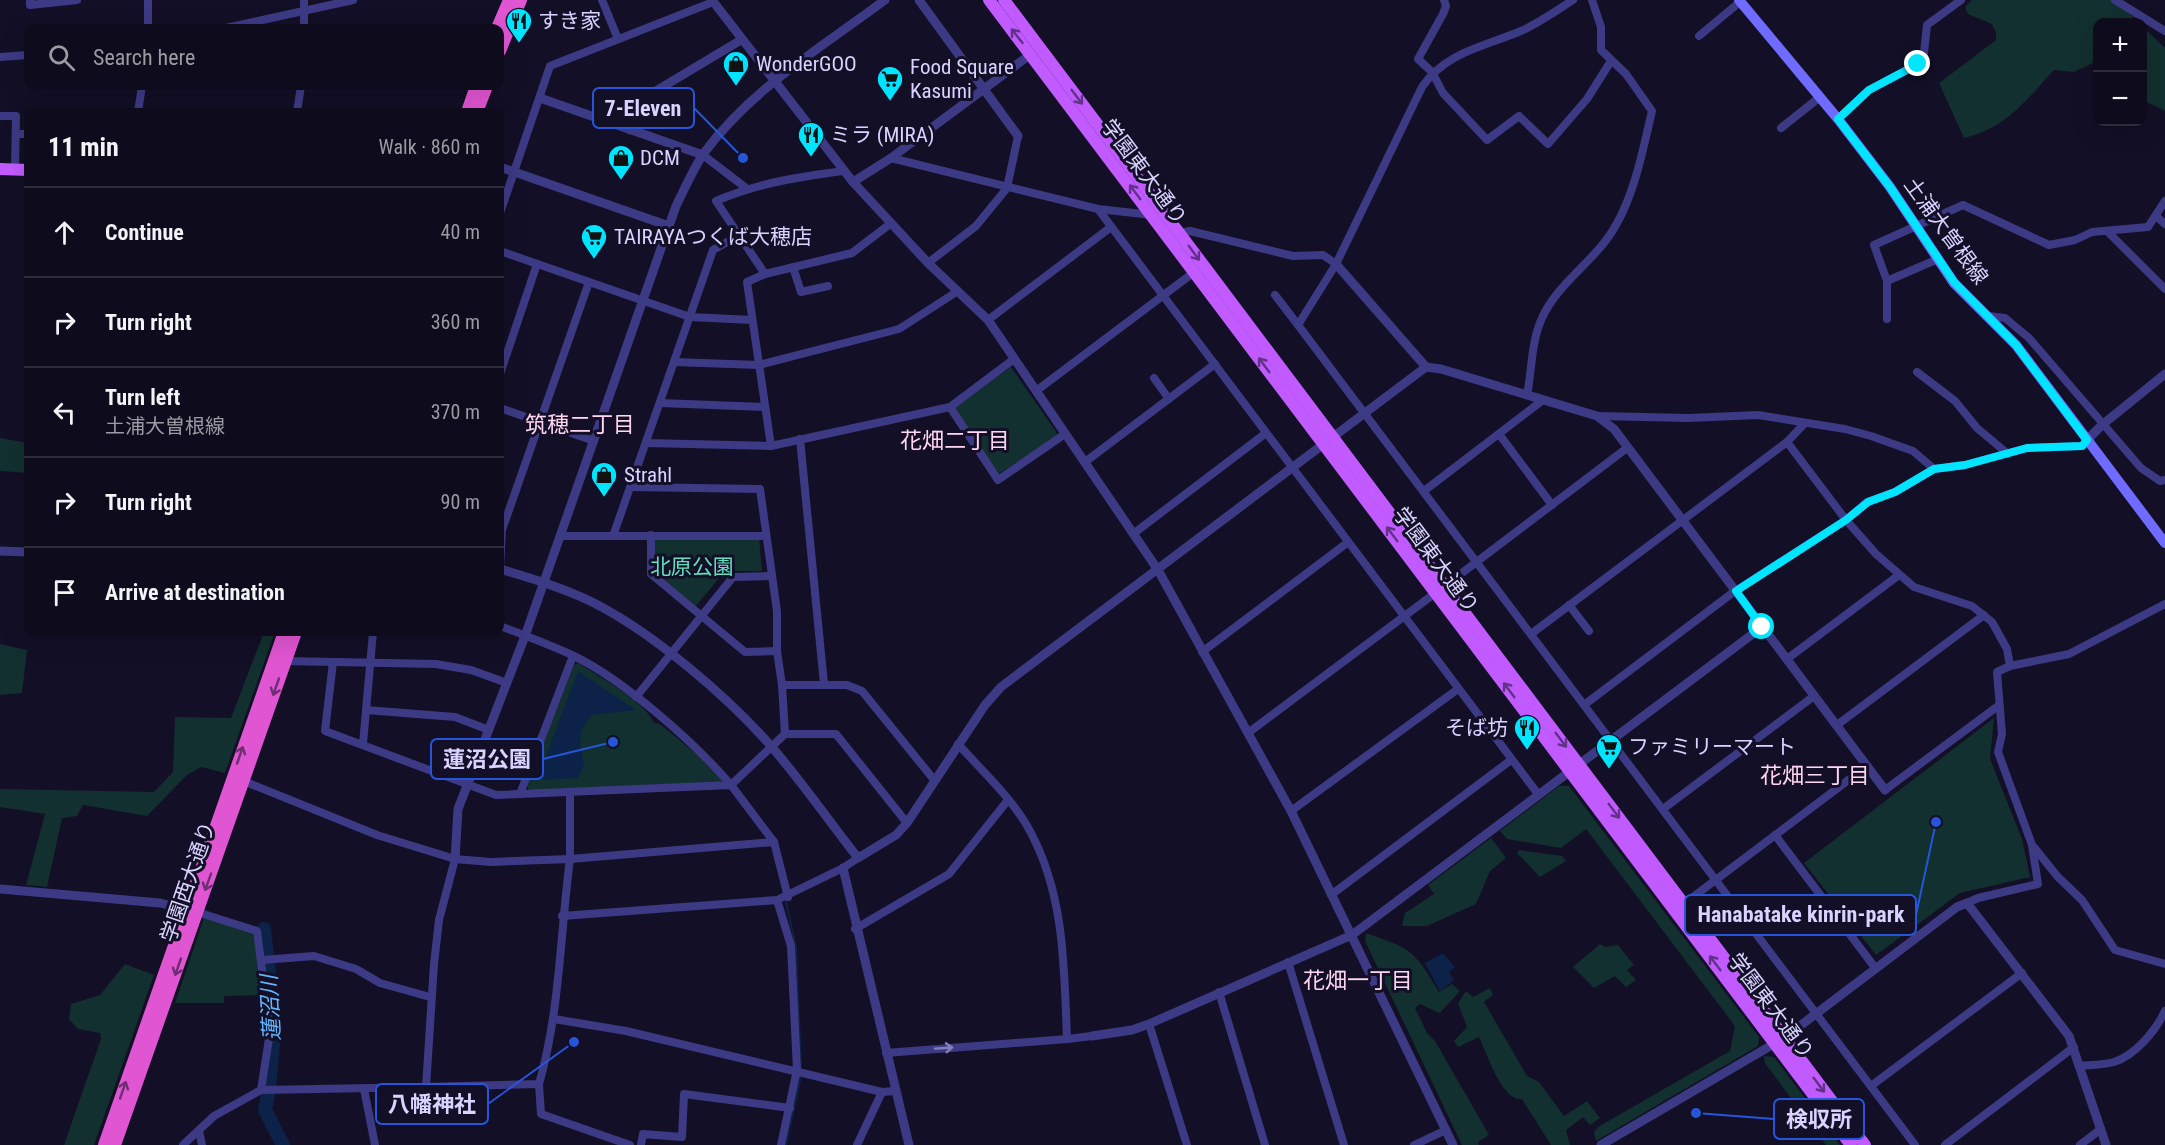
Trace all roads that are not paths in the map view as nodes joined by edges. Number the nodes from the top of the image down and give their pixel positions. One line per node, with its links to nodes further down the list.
1 (30, 0): 2 (street)
2 (77, 0)
3 (148, 0): 21 (street)
4 (304, 0): 20 (street)
5 (353, 0): 20 (street)
6 (509, 0): 24 (highway)
7 (521, 0): 29 (highway)
8 (602, 0): 27 (street)
9 (885, 0): 35 (street)
10 (919, 0): 36 (street)
11 (989, 0): 30 (main road, 学園東大通り, one-way to 11)
12 (1004, 0): 76 (main road, 学園東大通り, one-way to 76)
13 (1444, 0): 34 (street)
14 (1573, 0): 34 (street)
15 (1592, 0): 33 (street)
16 (1961, 0): 48 (street)
17 (2115, 0): 25 (street)
18 (712, 1): 27 (street); 28 (street)
19 (1740, 1): 26 (street); 41 (main road, 土浦大曽根線)
20 (304, 10): 22 (street); 23 (street)
21 (148, 24)
22 (243, 24)
23 (304, 24)
24 (499, 24)
25 (2165, 31)
26 (1699, 36)
27 (618, 39): 42 (street)
28 (741, 40): 35 (street); 50 (street)
29 (504, 41)
30 (1031, 54): 36 (street); 68 (main road, 学園東大通り, one-way to 30)
31 (24, 55): 32 (street)
32 (0, 57)
33 (1611, 61): 34 (street); 110 (street)
34 (1432, 72): 82 (street)
35 (774, 83): 54 (street); 60 (street)
36 (985, 88): 53 (street); 55 (street)
37 (141, 90): 43 (street)
38 (300, 90): 44 (street)
39 (475, 90): 45 (highway)
40 (485, 90): 46 (highway)
41 (1820, 97): 48 (main road, 土浦大曽根線); 49 (street)
42 (540, 98): 50 (street); 61 (street)
43 (139, 108)
44 (298, 108)
45 (468, 108)
46 (479, 108)
47 (0, 116): 51 (street)
48 (1838, 119): 72 (main road, 土浦大曽根線)
49 (1781, 128)
50 (630, 130): 54 (street)
51 (16, 134): 52 (street); 58 (street)
52 (24, 134)
53 (1018, 136): 64 (street)
54 (703, 154): 63 (street); 73 (street)
55 (891, 158): 62 (street); 64 (street)
56 (504, 168): 61 (street)
57 (0, 169): 58 (main road)
58 (15, 170): 59 (main road)
59 (24, 170)
60 (843, 171): 62 (street); 63 (street)
61 (514, 172): 65 (street); 73 (street)
62 (853, 182): 70 (street)
63 (746, 188): 77 (street)
64 (1007, 188): 67 (street); 80 (street)
65 (504, 201)
66 (2165, 201): 69 (street)
67 (1098, 209): 68 (street); 74 (street)
68 (1152, 215): 128 (main road, 学園東大通り, one-way to 68)
69 (2156, 216): 71 (street); 75 (street)
70 (890, 224): 80 (street); 83 (street)
71 (2165, 224)
72 (1917, 225): 75 (street); 79 (main road, 土浦大曽根線); 86 (street)
73 (669, 226): 93 (street)
74 (1112, 227): 92 (street); 98 (street)
75 (2109, 232): 89 (street)
76 (1180, 233): 82 (street); 128 (main road, 学園東大通り, one-way to 128)
77 (738, 236): 84 (street); 95 (street)
78 (504, 252): 81 (street)
79 (1938, 259): 86 (street); 94 (main road, 土浦大曽根線)
80 (928, 263): 90 (street)
81 (537, 264): 87 (street); 101 (street)
82 (1336, 264): 99 (street); 105 (street)
83 (793, 267): 84 (street); 88 (street)
84 (765, 274): 97 (street)
85 (1189, 276): 92 (street)
86 (1887, 281): 96 (street)
87 (589, 282): 93 (street); 119 (street)
88 (828, 286)
89 (2165, 289)
90 (958, 291): 98 (street); 104 (street)
91 (1275, 295): 99 (street)
92 (1163, 296): 103 (street); 109 (street)
93 (643, 301): 95 (street); 127 (street)
94 (1989, 316): 121 (street); 126 (main road, 土浦大曽根線)
95 (690, 317): 97 (street); 102 (street)
96 (1887, 319)
97 (752, 320): 104 (street)
98 (988, 320): 100 (street)
99 (1298, 325): 117 (street)
100 (1014, 359): 109 (street); 115 (street)
101 (504, 362)
102 (675, 362): 104 (street); 113 (street)
103 (1215, 364): 111 (street); 122 (street)
104 (759, 365): 114 (street)
105 (1426, 367): 110 (street); 117 (street)
106 (1917, 372): 133 (street)
107 (2165, 374): 121 (street)
108 (1154, 378): 111 (street)
109 (1036, 391): 123 (street)
110 (1527, 395): 112 (street)
111 (1169, 399): 134 (street)
112 (1543, 400): 118 (street); 124 (street)
113 (660, 403): 114 (street); 130 (street)
114 (765, 407): 131 (street)
115 (950, 407): 123 (street); 125 (street)
116 (504, 409): 119 (street)
117 (1365, 414): 128 (street); 139 (street)
118 (1597, 416): 120 (street); 132 (street)
119 (539, 422): 127 (street); 143 (street)
120 (1804, 424): 129 (street); 136 (street)
121 (2102, 425): 126 (street); 137 (street)
122 (1266, 433): 135 (street); 144 (street)
123 (1065, 434): 134 (street)
124 (1499, 434): 139 (street); 140 (street)
125 (800, 439): 131 (street); 185 (street)
126 (2087, 440): 133 (street); 150 (main road, 土浦大曽根線)
127 (594, 441): 146 (street)
128 (1329, 442): 135 (street); 203 (main road, 学園東大通り)
129 (1787, 442): 141 (street); 142 (street)
130 (646, 443): 131 (street); 138 (street)
131 (771, 446)
132 (1627, 448): 140 (street); 141 (street)
133 (2008, 454): 136 (street)
134 (1085, 462): 144 (street)
135 (1293, 468): 149 (street); 155 (street)
136 (1934, 469): 142 (street)
137 (2165, 480)
138 (630, 487): 147 (street); 148 (street)
139 (1424, 491): 153 (street)
140 (1552, 505): 153 (street)
141 (1682, 520): 160 (street); 163 (street)
142 (1846, 520): 156 (street); 160 (street)
143 (504, 524)
144 (1133, 534): 155 (street)
145 (651, 535): 147 (street); 148 (street); 164 (street)
146 (561, 536): 147 (street); 159 (street)
147 (613, 536)
148 (766, 536): 157 (street)
149 (1347, 543): 166 (street); 176 (street)
150 (2165, 543)
151 (0, 551): 152 (street)
152 (24, 552)
153 (1476, 561): 158 (street); 170 (street)
154 (504, 570): 159 (street)
155 (1158, 570): 176 (street); 199 (street)
156 (1899, 574): 165 (street); 179 (street)
157 (772, 576): 164 (street); 175 (street)
158 (1449, 582)
159 (544, 583): 174 (street); 177 (street)
160 (1736, 591): 167 (street); 190 (street)
161 (1430, 597): 166 (street)
162 (2165, 604): 183 (street)
163 (1569, 605): 169 (street); 170 (street)
164 (702, 615): 175 (street); 177 (street)
165 (1984, 615): 183 (street); 193 (street)
166 (1403, 616): 187 (street); 195 (street)
167 (1762, 627): 179 (street); 197 (street)
168 (504, 628): 174 (street)
169 (1589, 631)
170 (1531, 634): 190 (street)
171 (283, 636): 204 (highway, 学園西大通り, one-way to 171)
172 (294, 636): 180 (highway, 学園西大通り)
173 (373, 636): 182 (street)
174 (525, 636): 178 (street); 184 (street)
175 (777, 651): 186 (street)
176 (1202, 652): 195 (street)
177 (670, 654): 189 (street); 200 (street)
178 (573, 656): 189 (street); 210 (street)
179 (1787, 659): 188 (street)
180 (285, 661): 181 (street); 204 (highway, 学園西大通り, one-way to 204)
181 (333, 662): 182 (street); 198 (street)
182 (370, 663): 184 (street); 192 (street)
183 (2010, 666): 191 (street)
184 (507, 683): 194 (street)
185 (824, 684): 186 (street); 205 (street)
186 (782, 685): 196 (street)
187 (1458, 689): 201 (street); 214 (street)
188 (1814, 696): 193 (street); 213 (street)
189 (636, 697): 207 (street)
190 (1584, 705): 197 (street)
191 (1998, 706): 208 (street); 218 (street)
192 (366, 710): 194 (street); 198 (street)
193 (1836, 725): 202 (street)
194 (489, 730): 206 (street)
195 (1248, 733): 214 (street)
196 (785, 734): 200 (street); 215 (street)
197 (1611, 740): 203 (street); 213 (street)
198 (363, 744): 206 (street)
199 (958, 744): 205 (street); 212 (street)
200 (771, 746): 207 (street); 219 (street)
201 (1511, 760): 211 (street); 225 (street)
202 (1867, 766): 208 (street); 216 (street)
203 (1574, 767): 211 (street); 247 (main road, 学園東大通り)
204 (238, 779): 220 (street); 230 (highway, 学園西大通り)
205 (935, 781): 215 (street)
206 (467, 785): 210 (street); 220 (street)
207 (731, 785): 209 (street); 217 (street)
208 (1886, 790)
209 (570, 792): 210 (street); 221 (street)
210 (520, 794)
211 (1538, 794): 233 (street)
212 (1008, 800): 232 (street); 246 (street)
213 (1663, 809): 223 (street)
214 (1291, 811): 225 (street)
215 (907, 824): 219 (street)
216 (1775, 835): 223 (street); 237 (street)
217 (774, 842): 221 (street); 226 (street)
218 (2032, 845): 229 (street); 236 (street)
219 (858, 858): 222 (street)
220 (455, 859): 221 (street); 240 (street)
221 (570, 860): 231 (street)
222 (843, 868): 226 (street); 232 (street)
223 (1715, 880): 228 (street); 242 (street)
224 (0, 889): 230 (street)
225 (1332, 895): 233 (street)
226 (788, 897): 227 (street)
227 (777, 900): 231 (street); 251 (street)
228 (1689, 900)
229 (1967, 903): 237 (street); 238 (street)
230 (192, 911): 234 (street); 263 (highway, 学園西大通り, one-way to 230); 264 (highway, 学園西大通り, one-way to 264)
231 (562, 916): 243 (street)
232 (855, 929): 249 (street)
233 (1352, 934): 235 (street); 260 (street)
234 (263, 960): 240 (street); 256 (street)
235 (1288, 962): 239 (street); 275 (street)
236 (2165, 964)
237 (1876, 969): 242 (street)
238 (2022, 973): 248 (street); 253 (street)
239 (1219, 992): 244 (street); 274 (street)
240 (430, 997): 254 (street)
241 (2165, 1011): 250 (street)
242 (1816, 1014): 247 (street); 253 (street)
243 (554, 1019): 251 (street); 252 (street)
244 (1149, 1024): 245 (street); 273 (street)
245 (1092, 1036): 246 (street)
246 (1067, 1039): 249 (street, one-way to 246)
247 (1780, 1041): 278 (street); 279 (main road, 学園東大通り); 280 (main road, 学園東大通り, one-way to 280)
248 (2074, 1047): 250 (street); 282 (street)
249 (885, 1053): 257 (street)
250 (2080, 1066): 261 (street)
251 (797, 1070): 258 (street); 259 (street)
252 (539, 1084): 254 (street); 268 (street)
253 (1871, 1086): 281 (street)
254 (426, 1087): 255 (street)
255 (364, 1089): 256 (street); 267 (street)
256 (261, 1090): 262 (street)
257 (895, 1091): 258 (street); 272 (street)
258 (882, 1092): 271 (street)
259 (790, 1108): 269 (street); 270 (street)
260 (1446, 1130): 276 (street); 277 (street)
261 (2101, 1130): 283 (street); 284 (street)
262 (199, 1131): 265 (street); 266 (street)
263 (104, 1145)
264 (116, 1145)
265 (183, 1145)
266 (201, 1145)
267 (375, 1145)
268 (630, 1145)
269 (641, 1145)
270 (781, 1145)
271 (856, 1145)
272 (909, 1145)
273 (1187, 1145)
274 (1265, 1145)
275 (1344, 1145)
276 (1414, 1145)
277 (1453, 1145)
278 (1601, 1145)
279 (1851, 1145)
280 (1865, 1145)
281 (1915, 1145)
282 (1945, 1145)
283 (2080, 1145)
284 (2106, 1145)

